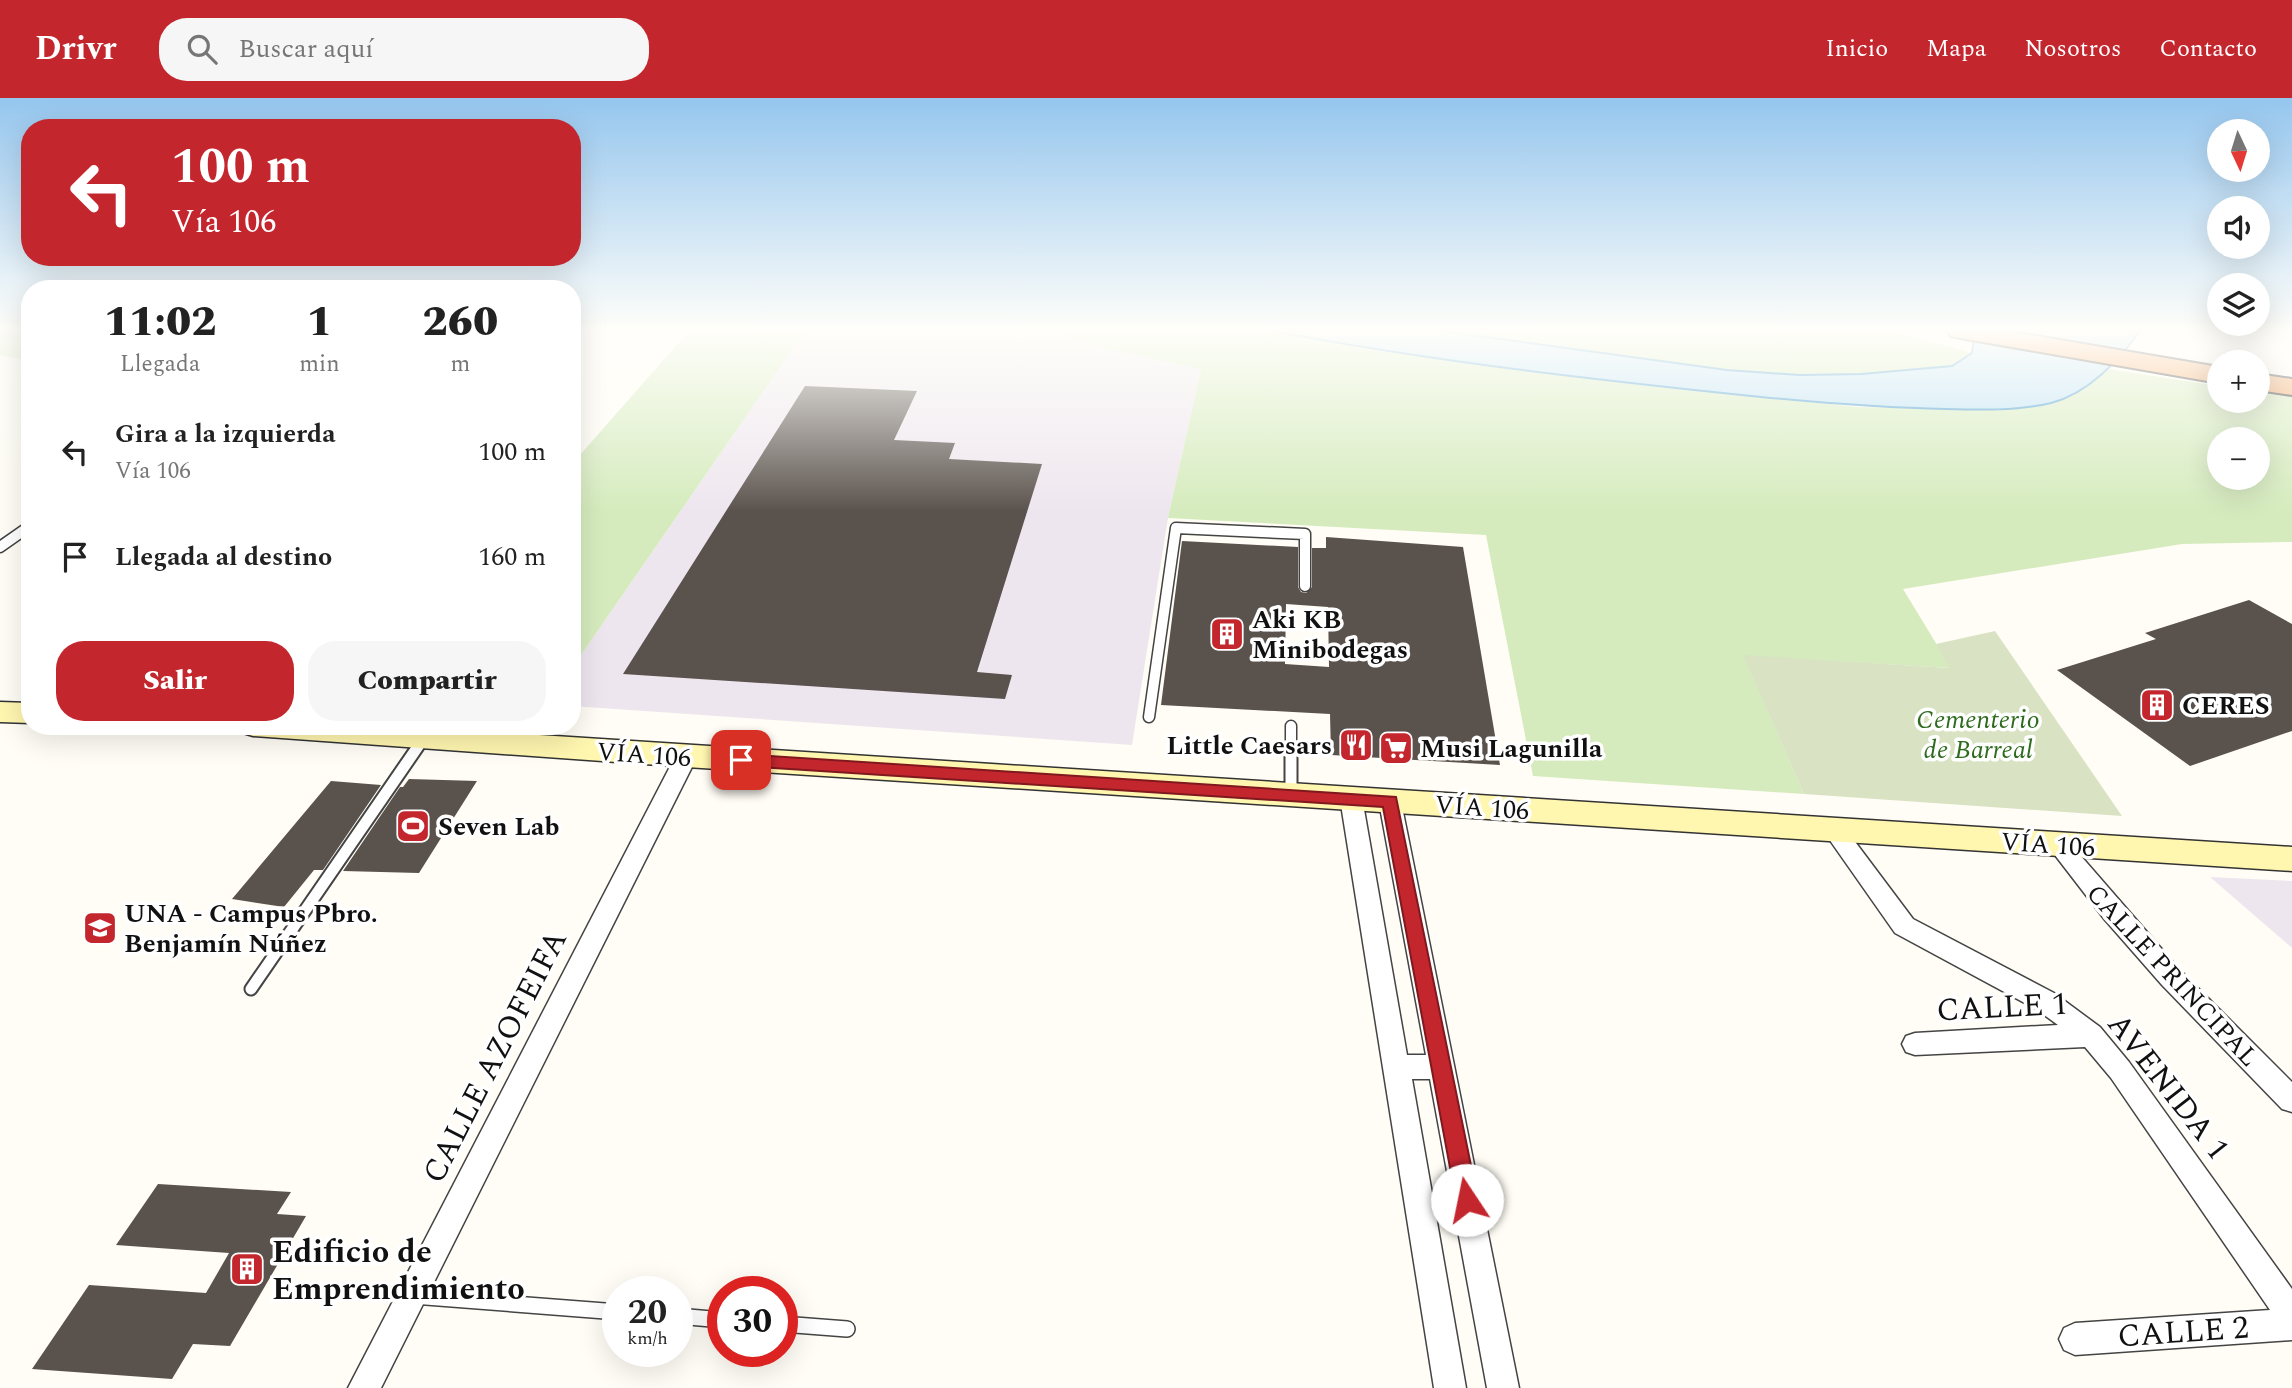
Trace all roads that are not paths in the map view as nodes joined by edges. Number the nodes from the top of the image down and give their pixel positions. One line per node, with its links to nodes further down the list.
1 (21, 532): 2 (lane)
2 (0, 547)
3 (1305, 586): 6 (lane)
4 (0, 712): 5 (main road)
5 (21, 713)
6 (1149, 717)
7 (1291, 726): 11 (lane)
8 (371, 735): 9 (main road, VÍA 106)
9 (423, 739): 10 (main road, VÍA 106); 17 (lane)
10 (686, 757): 11 (main road, VÍA 106); 23 (street, CALLE AZOFEIFA)
11 (1291, 793): 12 (main road, VÍA 106)
12 (1351, 798): 13 (main road, VÍA 106); 20 (street)
13 (1390, 802): 14 (main road, VÍA 106); 21 (street)
14 (1833, 829): 15 (main road, VÍA 106); 18 (street, AVENIDA 1)
15 (2059, 846): 16 (main road, VÍA 106); 22 (street, CALLE PRINCIPAL)
16 (2292, 859)
17 (251, 989)
18 (2091, 1035): 19 (street, CALLE 1); 25 (street, AVENIDA 1)
19 (1915, 1044)
20 (1397, 1067): 21 (street); 31 (street)
21 (1441, 1067): 32 (street)
22 (2292, 1100)
23 (410, 1296): 24 (lane); 30 (street, CALLE AZOFEIFA)
24 (602, 1311)
25 (2292, 1315)
26 (2292, 1324): 29 (street, CALLE 2)
27 (798, 1325): 28 (lane)
28 (847, 1329)
29 (2075, 1339)
30 (364, 1388)
31 (1450, 1388)
32 (1503, 1388)

